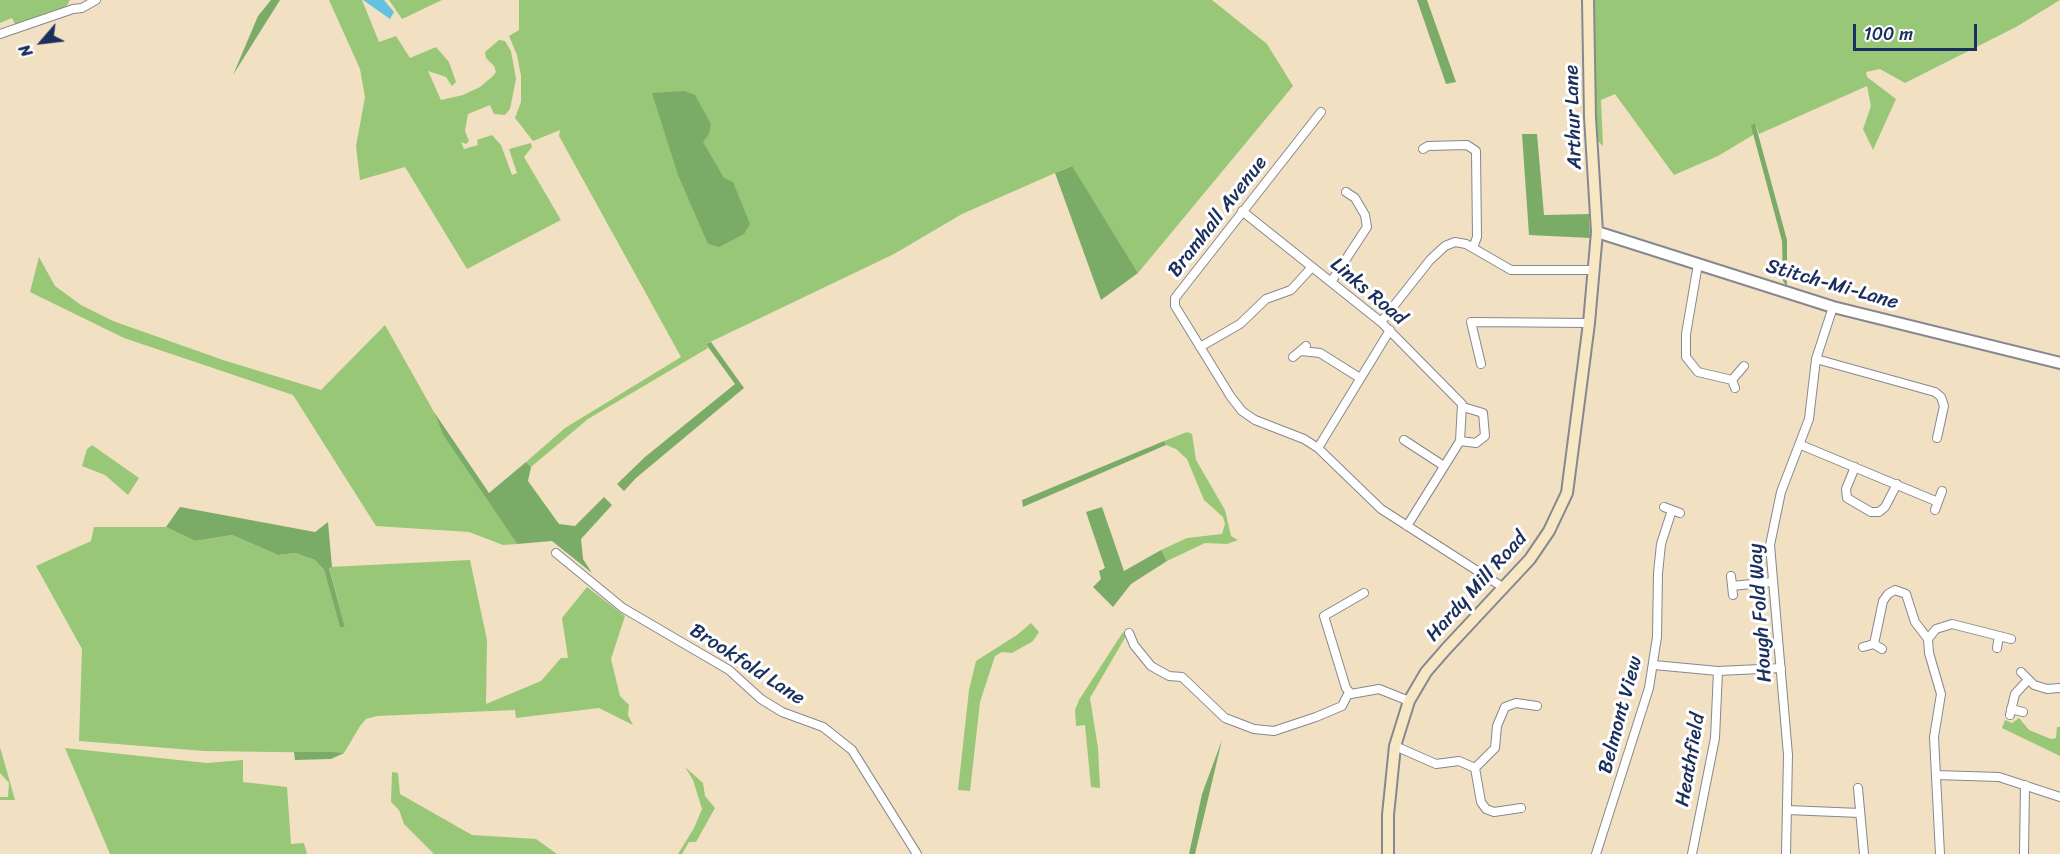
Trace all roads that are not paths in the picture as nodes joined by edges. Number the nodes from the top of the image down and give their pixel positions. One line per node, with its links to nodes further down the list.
1 (96, 0): 3 (street)
2 (1588, 0): 8 (main road, Arthur Lane)
3 (0, 34)
4 (1320, 112): 7 (street, Bramhall Avenue)
5 (1424, 149): 9 (street)
6 (1345, 191): 13 (street)
7 (1242, 212): 11 (street, Links Road); 18 (street, Bramhall Avenue)
8 (1597, 232): 10 (street, Stitch-Mi-Lane); 12 (main road, Hardy Mill Road)
9 (1473, 248): 12 (street); 15 (street)
10 (1698, 264): 14 (street, Stitch-Mi-Lane); 23 (street)
11 (1312, 267): 13 (street, Links Road); 18 (street)
12 (1594, 270): 16 (main road, Hardy Mill Road)
13 (1331, 282): 15 (street, Links Road)
14 (1833, 307): 20 (street, Hough Fold Way); 21 (street, Stitch-Mi-Lane)
15 (1381, 322): 17 (street, Links Road)
16 (1589, 323): 22 (street); 43 (main road, Hardy Mill Road)
17 (1389, 330): 24 (street); 25 (street, Links Road)
18 (1200, 347): 30 (street, Bramhall Avenue)
19 (1293, 357): 24 (street)
20 (1816, 359): 26 (street); 29 (street, Hough Fold Way)
21 (2060, 363)
22 (1481, 364)
23 (1744, 366)
24 (1360, 378): 30 (street)
25 (1463, 407): 28 (street); 28 (street, Links Road)
26 (1937, 438)
27 (1407, 440): 31 (street)
28 (1460, 441): 31 (street)
29 (1801, 445): 32 (street); 41 (street, Hough Fold Way)
30 (1318, 448): 38 (street, Bramhall Avenue)
31 (1444, 466): 38 (street)
32 (1855, 467): 33 (street); 33 (street)
33 (1897, 484): 35 (street)
34 (1942, 491): 35 (street)
35 (1938, 502): 36 (street)
36 (1935, 510)
37 (1680, 513): 54 (street, Belmont View)
38 (1407, 526): 43 (street, Bramhall Avenue)
39 (556, 554): 73 (street, Brookfold Lane)
40 (1731, 576): 42 (street)
41 (1771, 582): 42 (street); 55 (street, Hough Fold Way)
42 (1732, 586): 45 (street)
43 (1504, 588): 61 (main road, Hardy Mill Road)
44 (1364, 593): 60 (street)
45 (1733, 595)
46 (1129, 633): 60 (street)
47 (2000, 636): 48 (street); 49 (street); 52 (street)
48 (1928, 639): 50 (street); 66 (street)
49 (2011, 639)
50 (1874, 644): 51 (street); 53 (street)
51 (1863, 647)
52 (1997, 648)
53 (1882, 649)
54 (1654, 665): 56 (street); 75 (street, Belmont View)
55 (1781, 668): 56 (street); 71 (street, Hough Fold Way)
56 (1718, 672): 76 (street, Heathfield)
57 (2021, 672): 58 (street)
58 (2027, 681): 59 (street); 63 (street)
59 (2060, 688)
60 (1348, 692): 61 (street)
61 (1409, 701): 64 (main road, Hardy Mill Road)
62 (1537, 706): 65 (street)
63 (2023, 712)
64 (1395, 746): 65 (street); 74 (main road, Hardy Mill Road)
65 (1475, 768): 70 (street)
66 (1936, 775): 67 (street); 79 (street)
67 (2025, 785): 69 (street); 80 (street)
68 (1858, 788): 72 (street)
69 (2060, 797)
70 (1521, 808)
71 (1787, 810): 72 (street); 77 (street, Hough Fold Way)
72 (1860, 813): 78 (street)
73 (917, 854)
74 (1388, 854)
75 (1596, 854)
76 (1692, 854)
77 (1786, 854)
78 (1864, 854)
79 (1941, 854)
80 (2024, 854)

